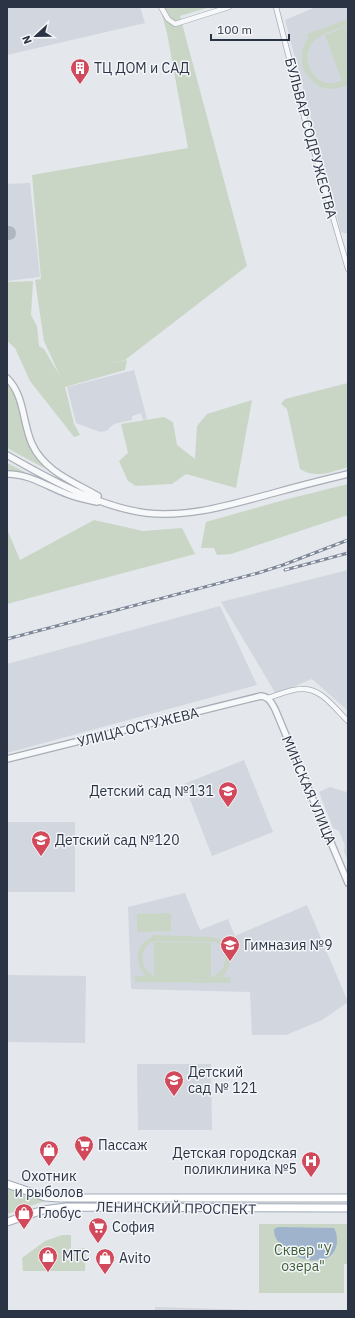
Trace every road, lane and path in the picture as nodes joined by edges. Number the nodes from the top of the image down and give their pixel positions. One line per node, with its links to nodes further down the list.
1 (161, 7): 2 (street)
2 (229, 7)
3 (276, 7): 4 (street, БУЛЬВАР СОДРУЖЕСТВА)
4 (348, 269)
5 (7, 378): 9 (street)
6 (7, 454): 9 (street)
7 (7, 474): 9 (street)
8 (348, 474): 9 (street)
9 (115, 506)
10 (268, 698): 11 (street); 12 (street, УЛИЦА ОСТУЖЕВА); 13 (street, МИНСКАЯ УЛИЦА)
11 (348, 721)
12 (7, 759)
13 (348, 883)
14 (7, 1184): 15 (main road, ЛЕНИНСКИЙ ПРОСПЕКТ)
15 (348, 1198)
16 (348, 1208): 17 (main road, ЛЕНИНСКИЙ ПРОСПЕКТ)
17 (7, 1222)

